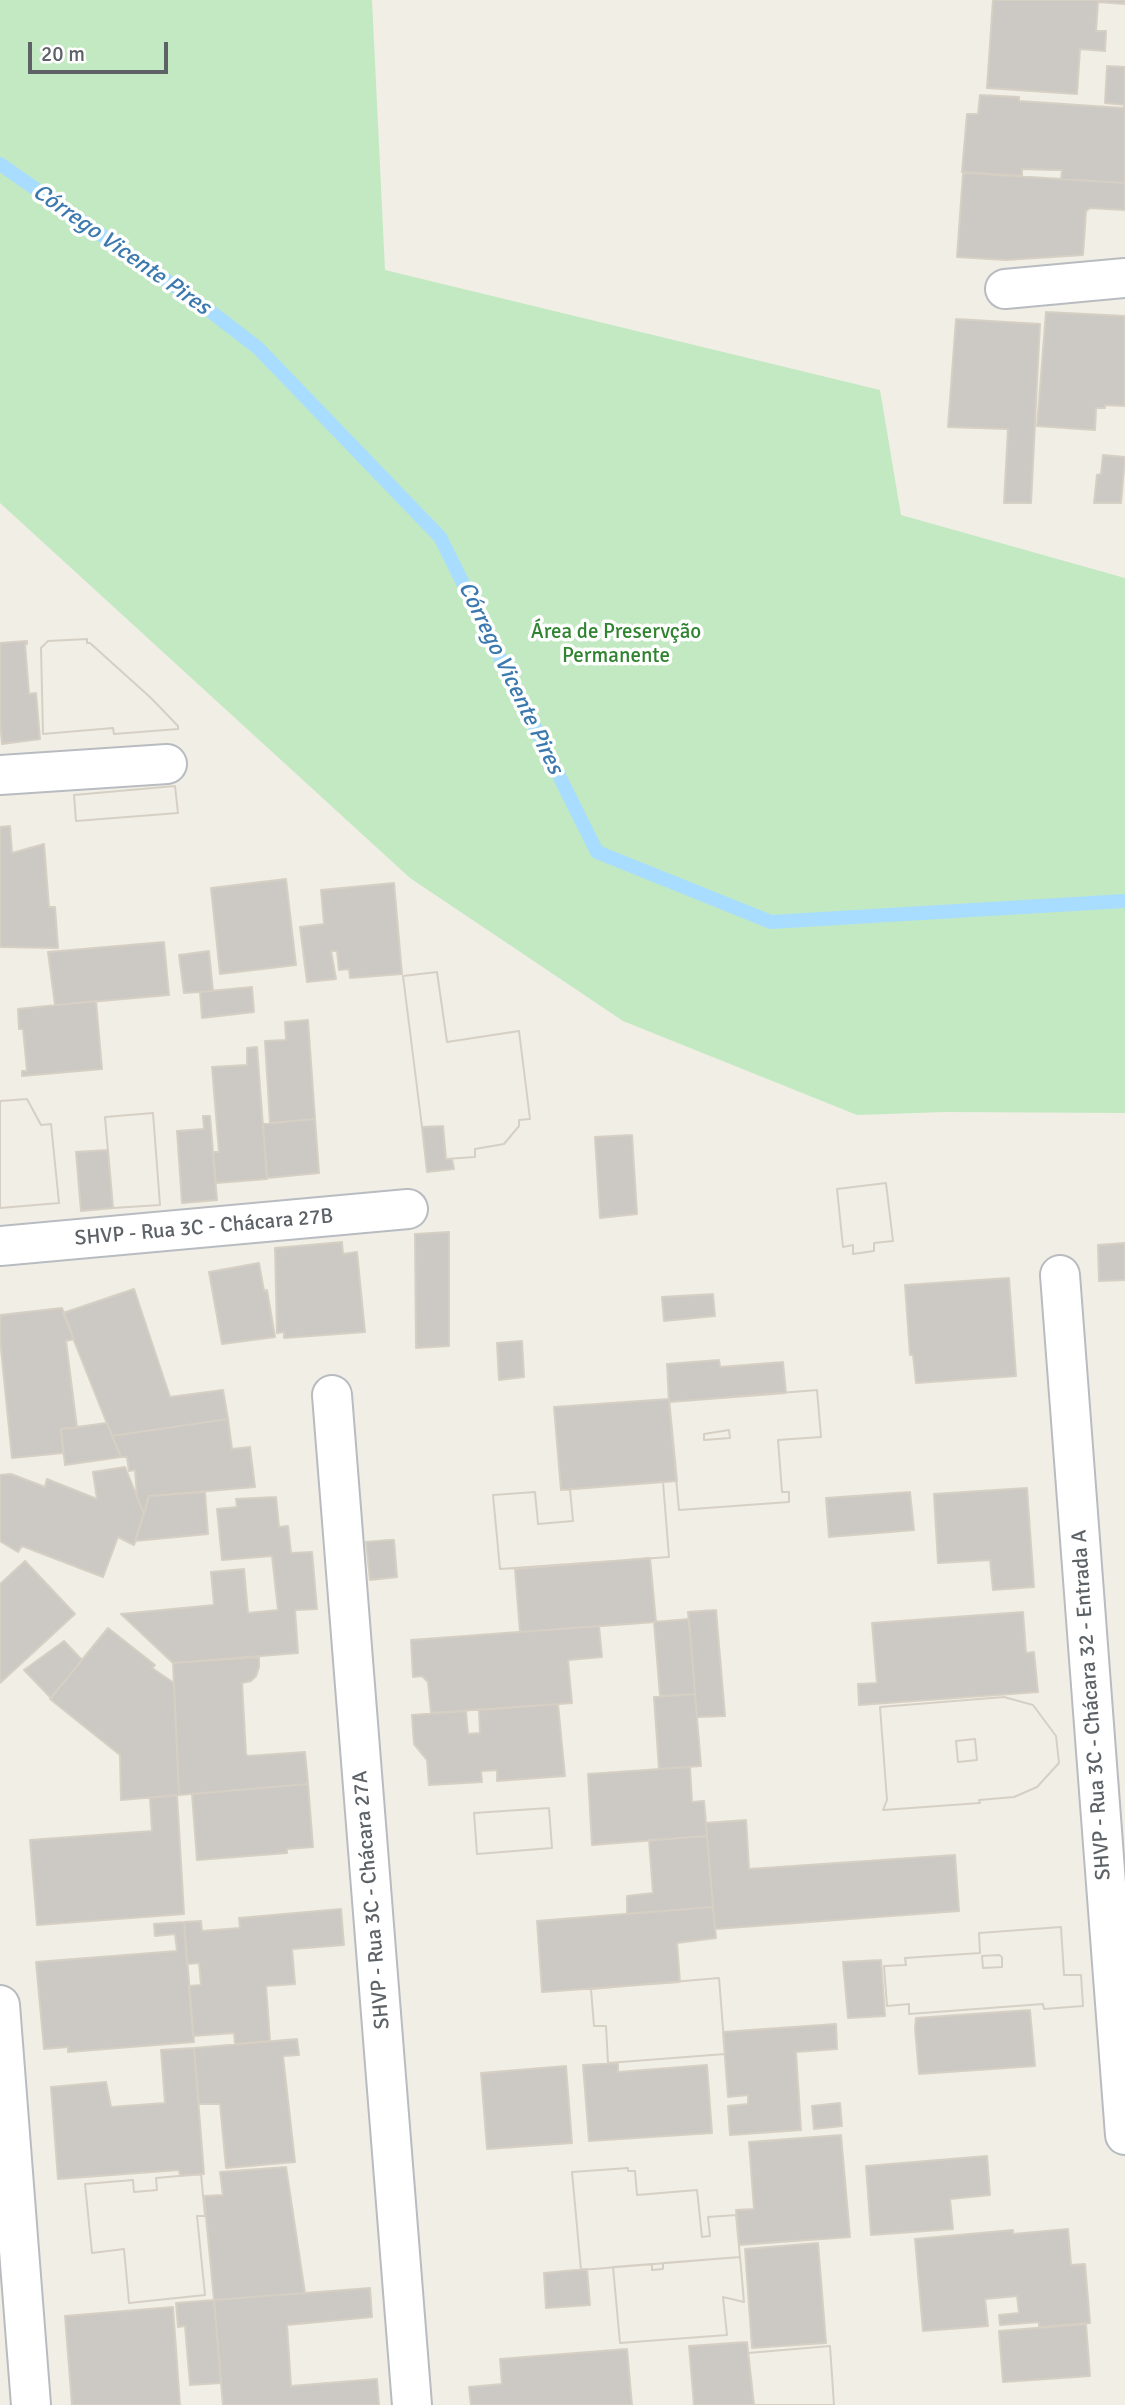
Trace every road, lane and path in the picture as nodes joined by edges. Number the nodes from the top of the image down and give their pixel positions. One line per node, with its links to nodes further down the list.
1 (1125, 278): 2 (street)
2 (1005, 289)
3 (167, 764): 4 (street)
4 (0, 775)
5 (408, 1209): 6 (street, SHVP - Rua 3C - Chácara 27B)
6 (0, 1246)
7 (1060, 1275): 10 (street, SHVP - Rua 3C - Chácara 32 - Entrada A)
8 (332, 1395): 12 (street, SHVP - Rua 3C - Chácara 27A)
9 (0, 2006): 11 (street)
10 (1125, 2135)
11 (32, 2405)
12 (412, 2405)

